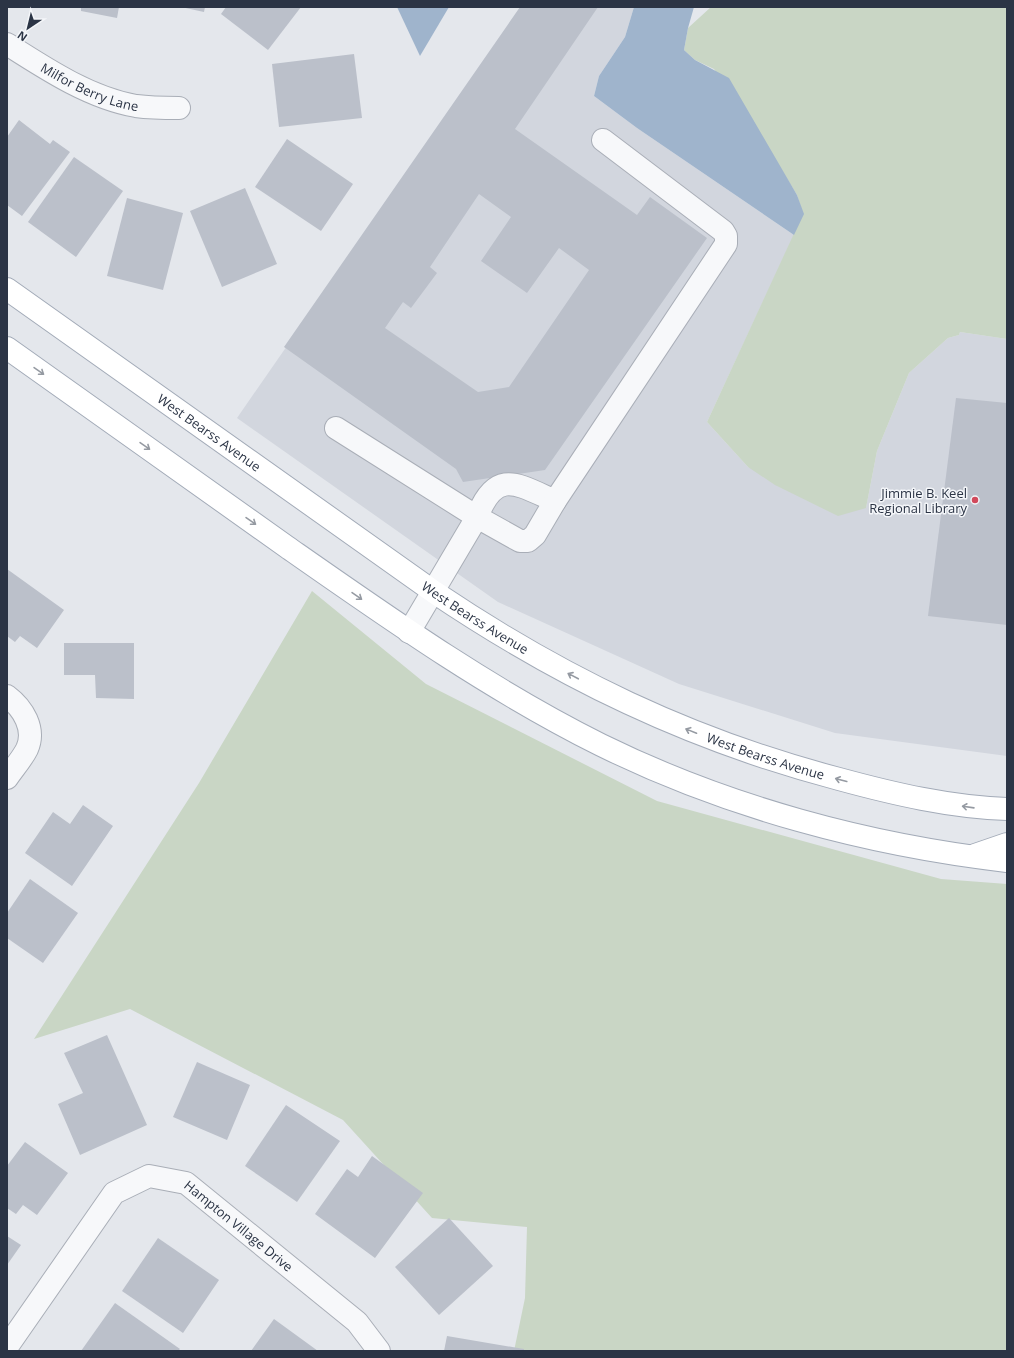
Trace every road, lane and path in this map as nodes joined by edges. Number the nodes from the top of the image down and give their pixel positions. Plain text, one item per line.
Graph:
1 (7, 44) edge
2 (179, 108) dead end
3 (603, 140) dead end
4 (7, 289) edge
5 (7, 348) edge
6 (336, 428) dead end
7 (555, 501) junction
8 (477, 517) junction
9 (434, 592) junction
10 (409, 632) junction
11 (7, 696) edge
12 (7, 778) edge
13 (1007, 809) edge
14 (1007, 844) edge
15 (970, 856) junction
16 (1007, 860) edge
17 (7, 1347) edge
18 (379, 1351) edge

1 - 2 street, Milfor Berry Lane
3 - 7 street
4 - 9 main road, West Bearss Avenue
5 -> 10 main road
6 - 8 street
7 - 8 street
7 - 8 street
8 - 9 street
9 - 10 street
13 -> 9 main road, West Bearss Avenue
10 - 15 main road
11 - 12 street
14 - 15 main road
15 - 16 main road
17 - 18 street, Hampton Village Drive

